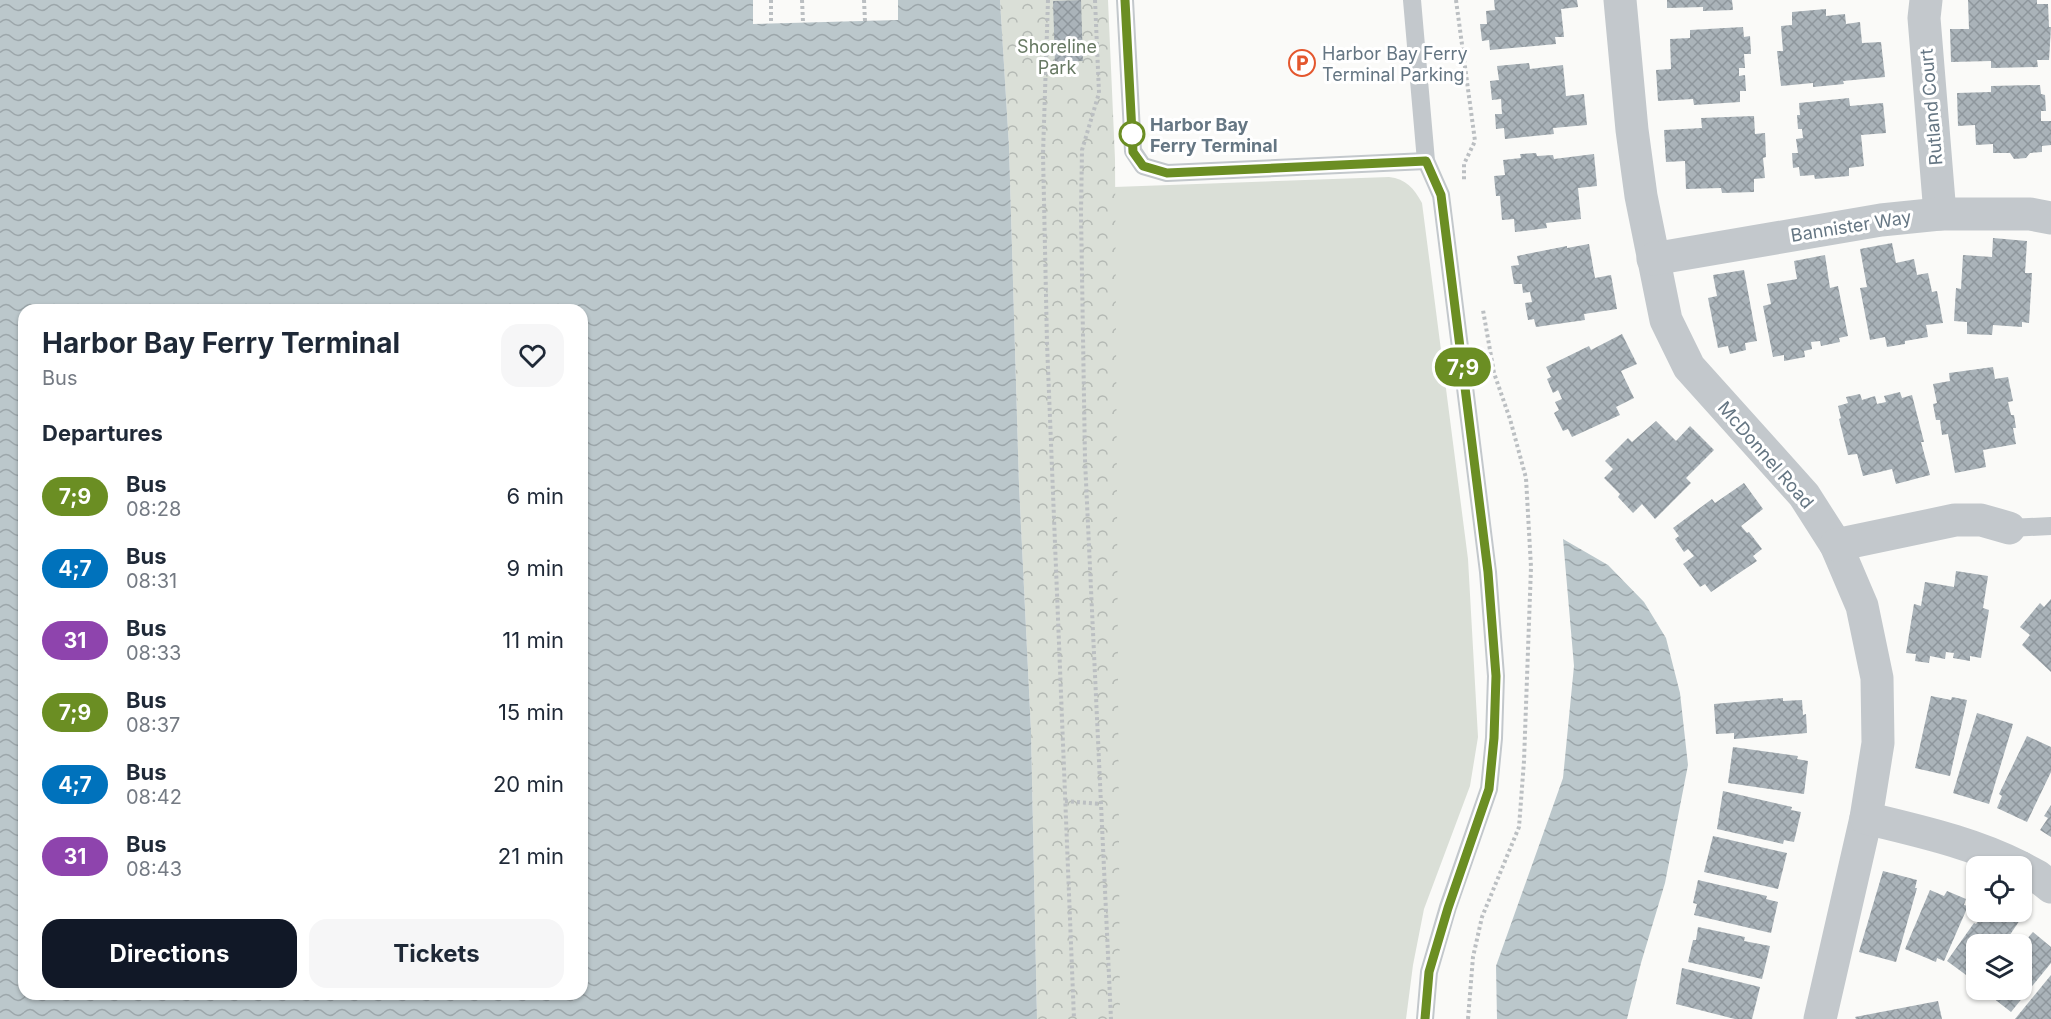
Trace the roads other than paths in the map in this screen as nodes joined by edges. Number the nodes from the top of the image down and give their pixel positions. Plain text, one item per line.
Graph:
1 (1125, 0) edge
2 (1413, 0) edge
3 (1620, 0) edge
4 (1926, 0) edge
5 (1426, 161) junction
6 (1940, 214) junction
7 (2051, 218) edge
8 (1653, 259) junction
9 (2051, 526) edge
10 (2009, 528) joint
11 (1836, 545) junction
12 (1866, 818) junction
13 (1998, 856) edge
14 (2032, 874) edge
15 (2051, 887) edge
16 (1425, 1019) edge
17 (1820, 1019) edge

1 - 5 lane
2 - 5 lane
3 - 8 street, McDonnel Road
4 - 6 street, Rutland Court
5 - 16 lane
6 - 7 street, Bannister Way
6 - 8 street, Bannister Way
8 - 11 street, McDonnel Road
9 - 10 lane
10 - 11 street
11 - 12 street, McDonnel Road
12 - 13 street
12 - 17 street, McDonnel Road
14 - 15 street

